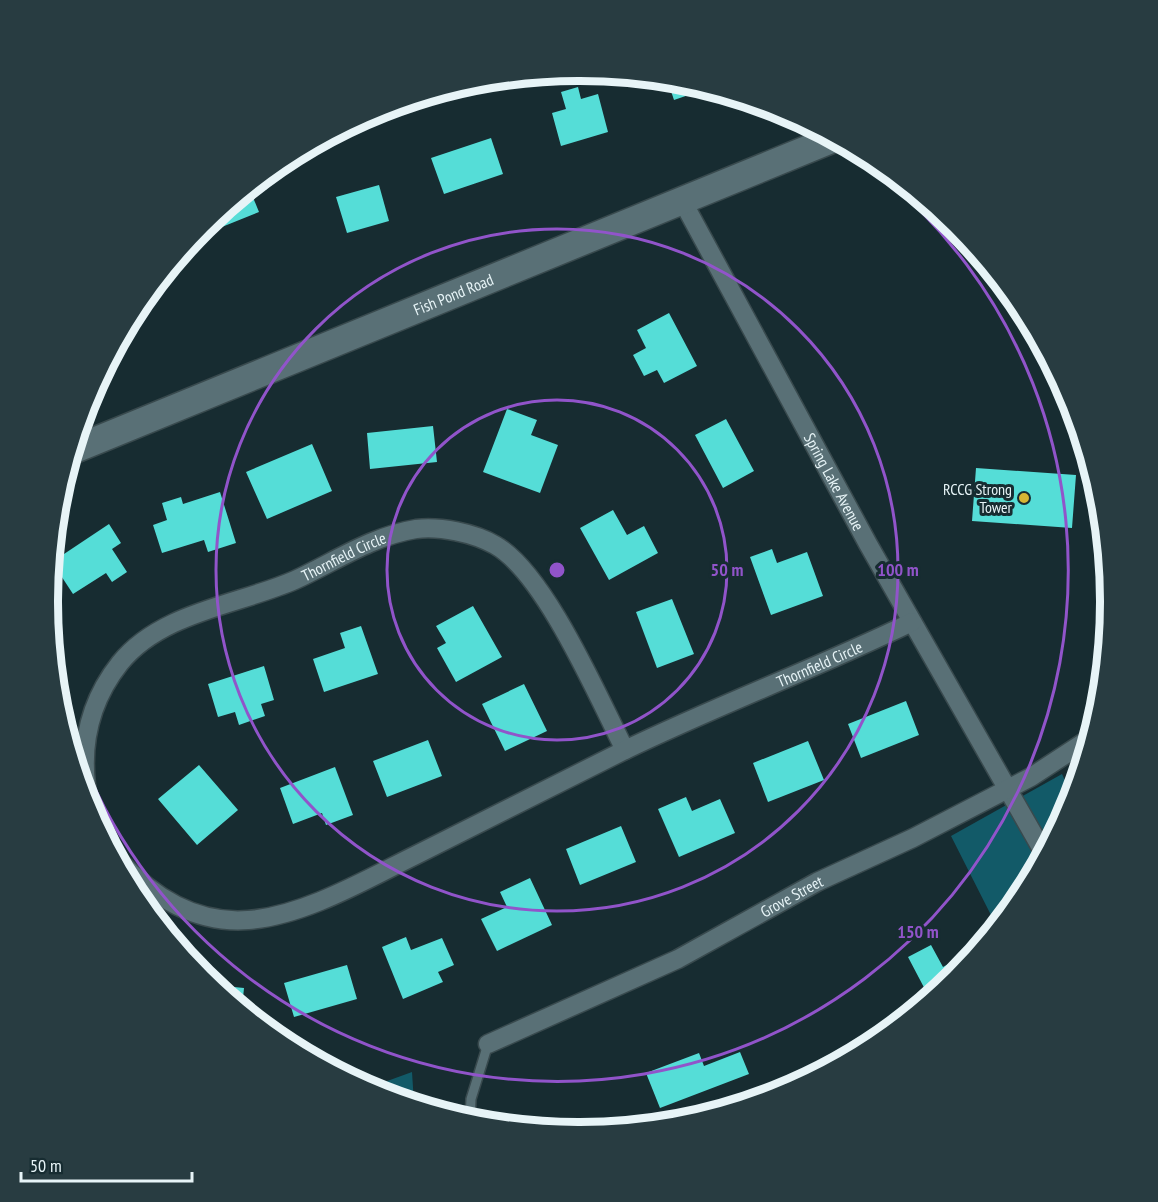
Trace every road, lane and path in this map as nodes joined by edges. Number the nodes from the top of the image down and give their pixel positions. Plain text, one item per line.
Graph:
1 (825, 142) edge
2 (683, 202) junction
3 (82, 446) edge
4 (912, 622) junction
5 (1079, 745) edge
6 (625, 750) junction
7 (83, 758) edge
8 (1008, 790) junction
9 (1039, 844) edge
10 (141, 883) edge
11 (488, 1044) joint
12 (470, 1110) edge

1 - 2 street, Fish Pond Road
2 - 3 street, Fish Pond Road
2 - 4 street, Spring Lake Avenue
4 - 6 street, Thornfield Circle
4 - 8 street, Spring Lake Avenue
5 - 8 street, Grove Street
6 - 7 street, Thornfield Circle
6 - 10 street, Thornfield Circle
8 - 9 street, Spring Lake Avenue
8 - 11 street, Grove Street
11 - 12 lane

